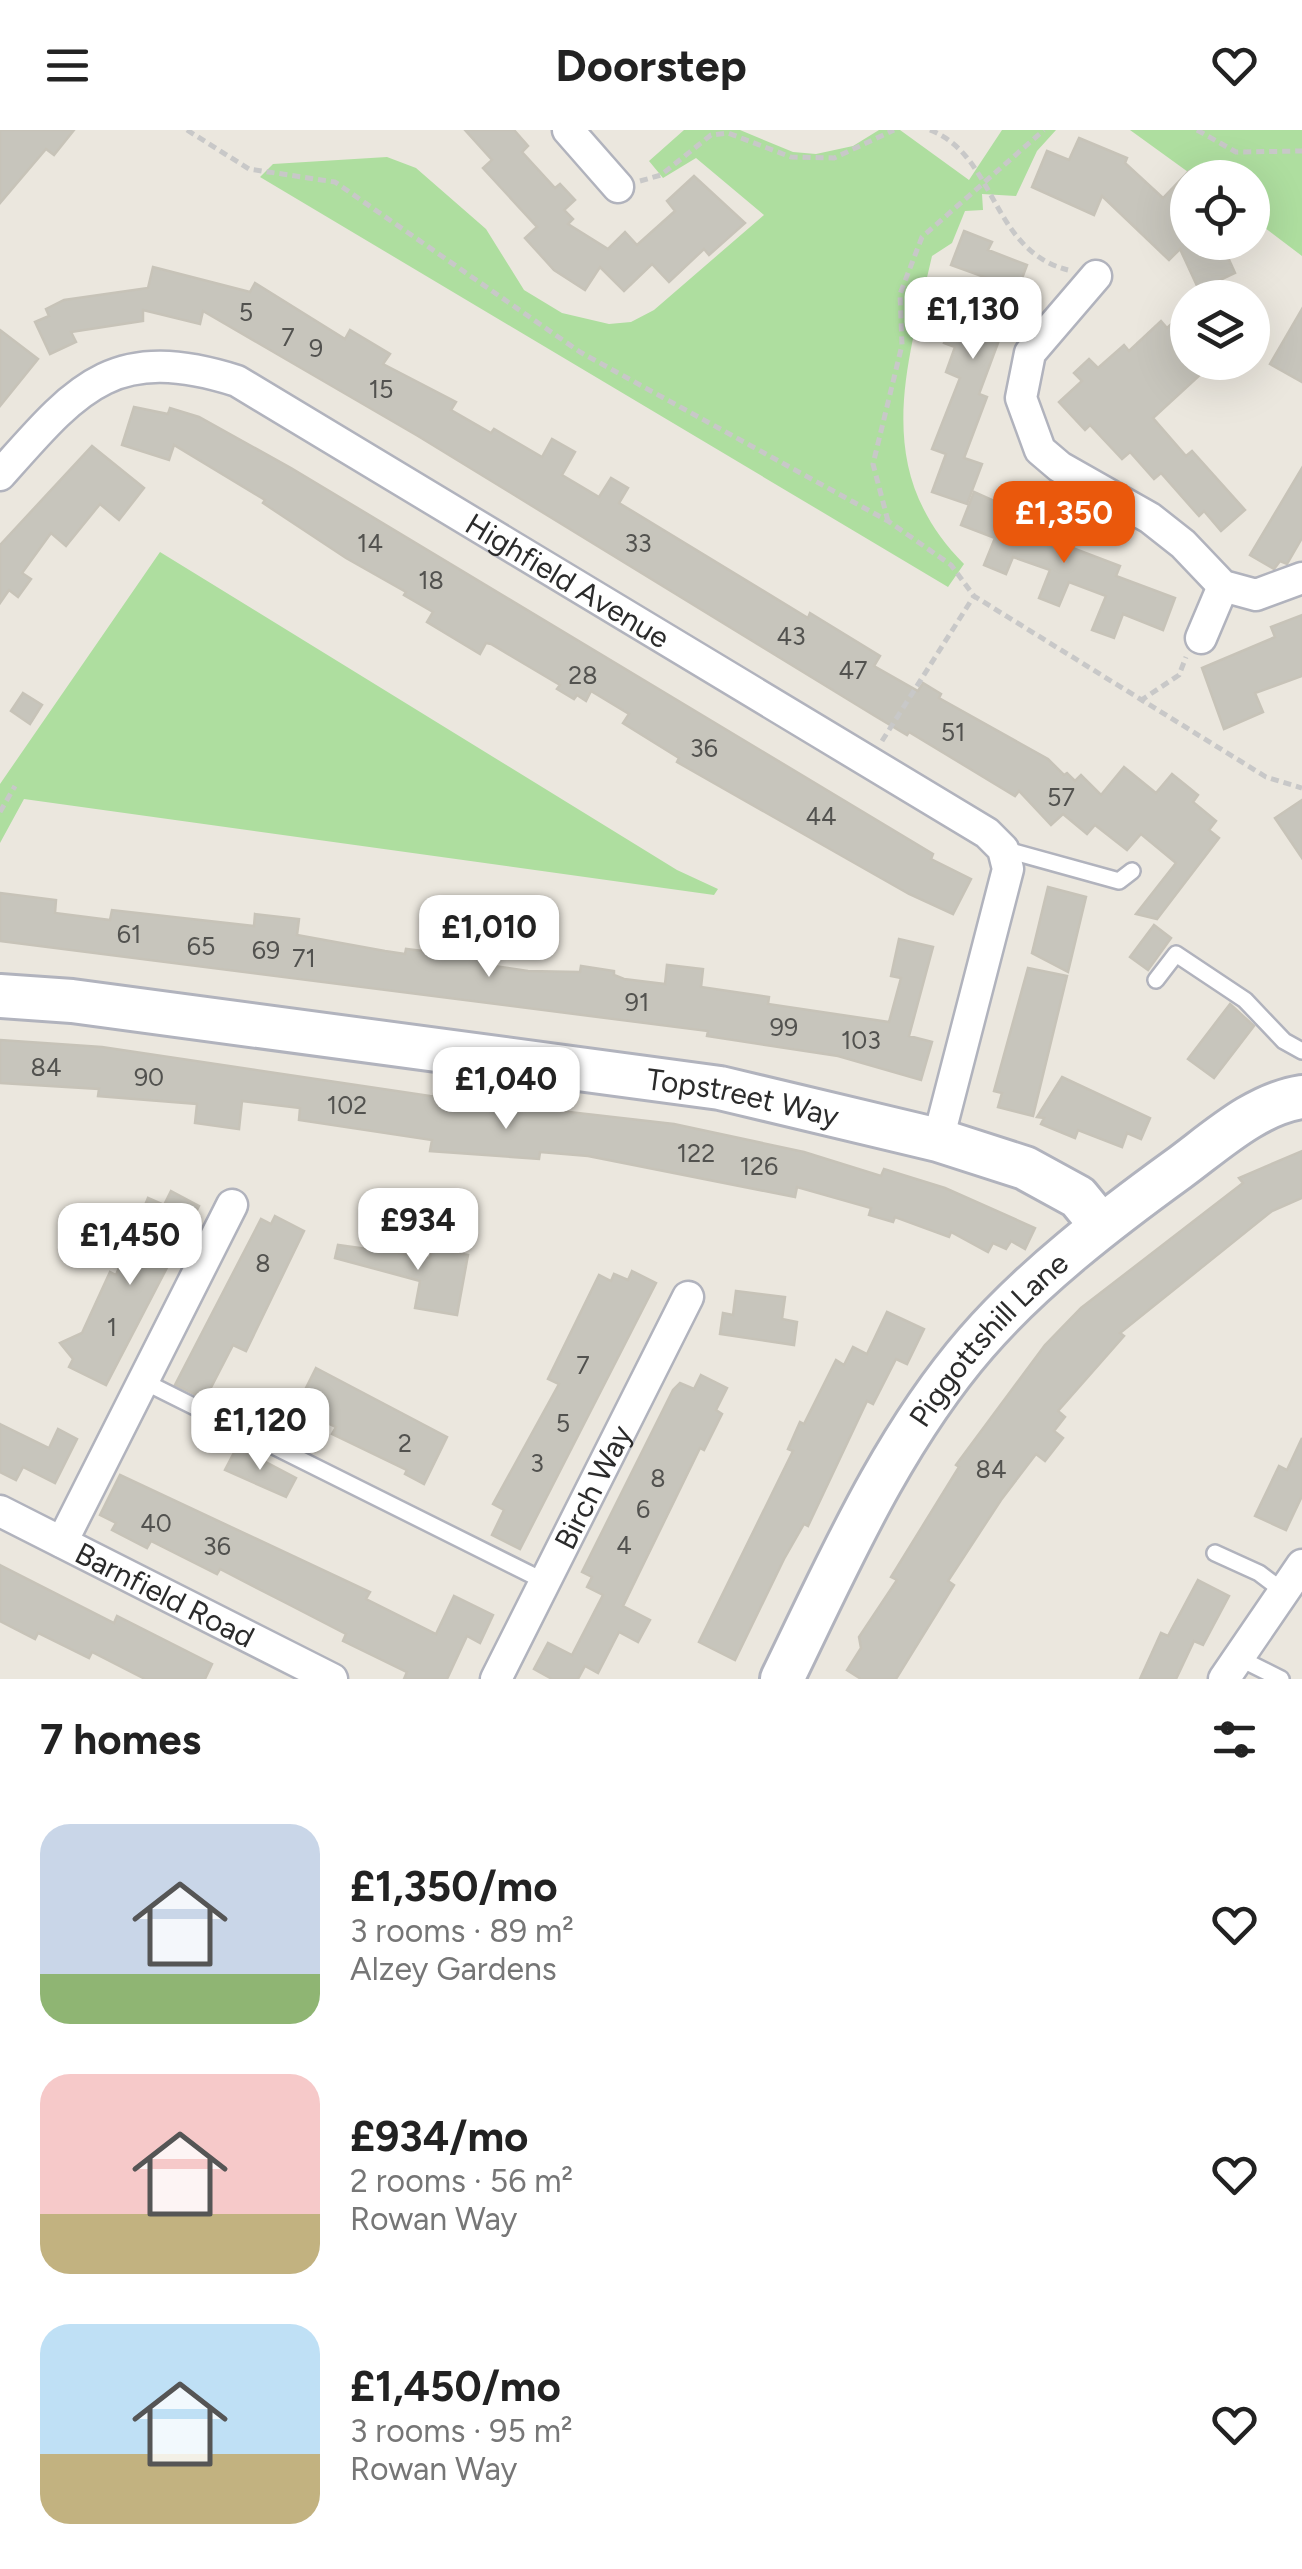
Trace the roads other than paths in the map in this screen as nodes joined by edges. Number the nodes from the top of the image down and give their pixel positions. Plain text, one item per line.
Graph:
1 (568, 130) edge
2 (618, 188) road end
3 (1096, 276) road end
4 (0, 475) edge
5 (1302, 578) edge
6 (1223, 586) junction
7 (1200, 638) road end
8 (1003, 849) junction
9 (1132, 871) dead end
10 (1156, 980) dead end
11 (0, 996) edge
12 (1302, 1051) edge
13 (1302, 1098) edge
14 (938, 1140) junction
15 (232, 1205) dead end
16 (1101, 1225) junction
17 (688, 1297) dead end
18 (141, 1380) junction
19 (0, 1511) edge
20 (62, 1542) junction
21 (1215, 1553) dead end
22 (1302, 1565) edge
23 (544, 1581) junction
24 (1283, 1591) junction
25 (1231, 1669) edge
26 (332, 1679) edge
27 (496, 1679) edge
28 (782, 1679) edge
29 (1280, 1679) edge

1 - 2 street
3 - 6 street
4 - 8 street, Highfield Avenue
5 - 6 street
6 - 7 street
8 - 9 lane
8 - 14 street
10 - 12 lane
11 - 14 street, Topstreet Way
13 - 16 street, Piggottshill Lane
14 - 16 street, Topstreet Way
15 - 18 street
16 - 28 street, Piggottshill Lane
17 - 23 street, Birch Way
18 - 20 street
18 - 23 lane
19 - 20 street, Barnfield Road
20 - 26 street, Barnfield Road
21 - 24 lane
22 - 24 street
23 - 27 street, Birch Way
24 - 25 street
25 - 29 lane

